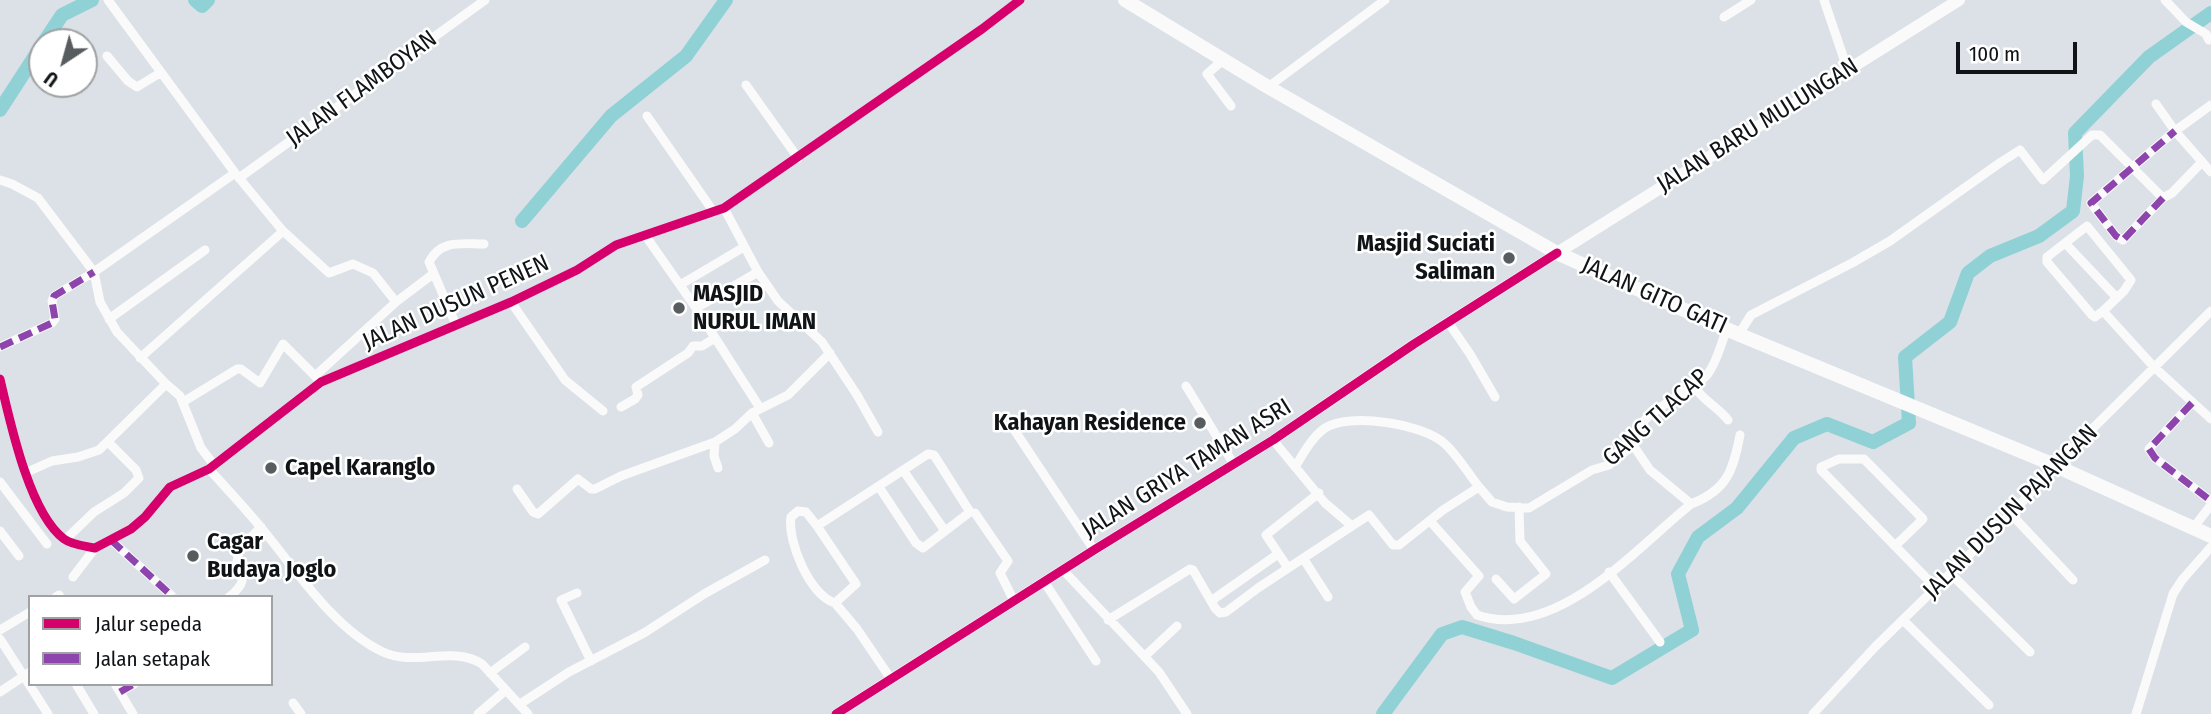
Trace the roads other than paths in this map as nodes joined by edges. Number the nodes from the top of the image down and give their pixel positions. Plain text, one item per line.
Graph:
1 (108, 0) edge
2 (485, 0) edge
3 (1020, 0) edge
4 (1125, 0) edge
5 (1385, 0) edge
6 (1751, 0) edge
7 (1824, 0) edge
8 (2165, 0) edge
9 (1953, 2) edge
10 (1724, 17) dead end
11 (2209, 40) dead end
12 (107, 56) dead end
13 (1223, 60) junction
14 (1848, 71) junction
15 (160, 73) junction
16 (746, 85) dead end
17 (1268, 87) junction
18 (2156, 104) dead end
19 (2211, 105) edge
20 (1231, 106) dead end
21 (647, 116) dead end
22 (2175, 131) junction
23 (797, 158) junction
24 (2202, 162) junction
25 (2132, 167) junction
26 (2211, 172) edge
27 (237, 175) junction
28 (0, 180) edge
29 (2163, 198) junction
30 (724, 208) junction
31 (713, 211) junction
32 (282, 230) junction
33 (645, 235) junction
34 (2065, 243) junction
35 (484, 244) dead end
36 (744, 247) junction
37 (205, 250) dead end
38 (1557, 253) junction
39 (94, 272) junction
40 (758, 272) junction
41 (433, 274) junction
42 (680, 285) junction
43 (2117, 298) junction
44 (396, 302) junction
45 (511, 302) junction
46 (696, 308) junction
47 (2103, 311) junction
48 (2211, 311) edge
49 (109, 319) junction
50 (1448, 322) junction
51 (456, 325) junction
52 (1733, 331) junction
53 (715, 338) junction
54 (0, 347) edge
55 (830, 353) junction
56 (140, 358) junction
57 (2154, 367) junction
58 (0, 379) edge
59 (318, 379) junction
60 (166, 384) junction
61 (1186, 386) dead end
62 (1694, 386) junction
63 (1495, 397) dead end
64 (183, 402) junction
65 (2192, 403) junction
66 (621, 407) dead end
67 (603, 411) dead end
68 (756, 411) junction
69 (2211, 419) edge
70 (1728, 420) dead end
71 (1013, 428) dead end
72 (878, 432) dead end
73 (1741, 435) dead end
74 (1273, 440) junction
75 (108, 442) junction
76 (715, 443) junction
77 (769, 443) dead end
78 (1633, 445) junction
79 (1233, 463) junction
80 (2055, 466) junction
81 (212, 467) junction
82 (1295, 467) junction
83 (718, 468) dead end
84 (903, 470) junction
85 (25, 473) junction
86 (0, 482) edge
87 (878, 487) junction
88 (1479, 487) junction
89 (517, 489) dead end
90 (1318, 493) junction
91 (2211, 503) edge
92 (1691, 504) junction
93 (1519, 507) junction
94 (975, 513) dead end
95 (2011, 514) junction
96 (1430, 521) junction
97 (817, 526) junction
98 (1352, 526) junction
99 (261, 527) junction
100 (2194, 527) junction
101 (0, 531) edge
102 (945, 531) junction
103 (2211, 536) edge
104 (111, 540) junction
105 (67, 541) junction
106 (47, 544) dead end
107 (1895, 546) junction
108 (2211, 547) edge
109 (96, 548) junction
110 (1094, 550) junction
111 (1278, 554) junction
112 (19, 556) dead end
113 (1303, 558) junction
114 (765, 560) dead end
115 (1288, 568) junction
116 (1063, 570) junction
117 (1609, 572) junction
118 (1951, 574) junction
119 (73, 577) dead end
120 (1496, 579) dead end
121 (2073, 580) dead end
122 (1045, 583) junction
123 (1936, 588) junction
124 (577, 593) dead end
125 (171, 595) edge
126 (231, 595) edge
127 (1328, 597) dead end
128 (1014, 601) junction
129 (1211, 601) junction
130 (835, 603) junction
131 (28, 615) edge
132 (1108, 620) junction
133 (1903, 620) junction
134 (1177, 626) dead end
135 (0, 630) edge
136 (0, 639) edge
137 (1660, 642) dead end
138 (525, 647) dead end
139 (2030, 652) dead end
140 (1145, 656) junction
141 (591, 661) junction
142 (1096, 661) dead end
143 (490, 673) junction
144 (27, 674) edge
145 (891, 679) junction
146 (33, 686) edge
147 (77, 686) edge
148 (117, 688) edge
149 (506, 690) junction
150 (0, 692) edge
151 (293, 703) dead end
152 (520, 704) junction
153 (1989, 705) dead end
154 (48, 714) edge
155 (94, 714) edge
156 (133, 714) edge
157 (301, 714) edge
158 (478, 714) edge
159 (528, 714) edge
160 (836, 714) edge
161 (1187, 714) edge
162 (1813, 714) edge
163 (2136, 714) edge

1 - 15 street
2 - 27 street, JALAN FLAMBOYAN
3 - 23 street, JALAN DUSUN PENEN
4 - 13 main road, JALAN GITO GATI
5 - 17 street
6 - 10 street
7 - 14 street
8 - 11 street
9 - 14 main road, JALAN BARU MULUNGAN
12 - 15 street
13 - 17 main road, JALAN GITO GATI
13 - 20 street
14 - 38 main road, JALAN BARU MULUNGAN
15 - 27 street
16 - 23 street
17 - 38 main road, JALAN GITO GATI
18 - 22 street
19 - 22 street
21 - 31 street
22 - 24 street
22 - 25 street
23 - 30 street, JALAN DUSUN PENEN
24 - 26 street
24 - 29 street
25 - 29 street
25 - 29 street
25 - 52 street
27 - 32 street
27 - 39 street, JALAN FLAMBOYAN
28 - 39 street
30 - 31 street, JALAN DUSUN PENEN
30 - 36 street
31 - 33 street, JALAN DUSUN PENEN
32 - 44 street
32 - 56 street
33 - 42 street
33 - 45 street, JALAN DUSUN PENEN
34 - 43 street
34 - 43 street
34 - 47 street
35 - 41 street
36 - 40 street
36 - 42 street
37 - 49 street
38 - 50 street, JALAN GRIYA TAMAN ASRI
38 - 52 main road, JALAN GITO GATI
39 - 49 street
39 - 54 street, JALAN FLAMBOYAN
40 - 46 street
40 - 55 street
41 - 44 street
41 - 51 street
42 - 46 street
43 - 47 street
44 - 59 street
45 - 51 street, JALAN DUSUN PENEN
45 - 67 street
46 - 53 street
47 - 57 street
48 - 57 street, JALAN DUSUN PAJANGAN
49 - 56 street
50 - 63 street
50 - 74 street, JALAN GRIYA TAMAN ASRI
51 - 59 street, JALAN DUSUN PENEN
52 - 62 street, GANG TLACAP
52 - 80 main road, JALAN GITO GATI
53 - 66 street
53 - 68 street
55 - 68 street
55 - 72 street
56 - 60 street
57 - 65 street
57 - 80 street, JALAN DUSUN PAJANGAN
58 - 85 street
59 - 64 street
59 - 81 street, JALAN DUSUN PENEN
60 - 64 street
60 - 75 street
61 - 79 street
62 - 70 street
62 - 78 street, GANG TLACAP
64 - 81 street
65 - 69 street
65 - 91 street
68 - 76 street
68 - 77 street
71 - 110 street
73 - 92 street
74 - 79 street, JALAN GRIYA TAMAN ASRI
74 - 82 street
75 - 85 street
75 - 105 street
76 - 83 street
76 - 89 street
78 - 92 street
78 - 93 street, GANG TLACAP
79 - 110 street, JALAN GRIYA TAMAN ASRI
80 - 95 street, JALAN DUSUN PAJANGAN
80 - 100 main road, JALAN GITO GATI
81 - 99 street
81 - 104 street, JALAN DUSUN PENEN
82 - 88 street
82 - 90 street
84 - 87 street
84 - 102 street
84 - 102 street
85 - 105 street
86 - 106 street
87 - 97 street
87 - 102 street
88 - 93 street
88 - 96 street
90 - 98 street
90 - 111 street
91 - 100 street
92 - 117 street
93 - 120 street
94 - 128 street
95 - 118 street, JALAN DUSUN PAJANGAN
95 - 121 street
96 - 98 street
96 - 117 street
97 - 130 street
97 - 130 street
98 - 113 street
99 - 126 street
99 - 143 street
100 - 103 main road, JALAN GITO GATI
101 - 112 street
104 - 109 street, JALAN DUSUN PENEN
104 - 125 street
105 - 109 street
107 - 107 street
107 - 123 street
108 - 163 street
109 - 119 street
110 - 116 street, JALAN GRIYA TAMAN ASRI
111 - 115 street
111 - 129 street
113 - 115 street
113 - 127 street
114 - 141 street
115 - 129 street
116 - 122 street, JALAN GRIYA TAMAN ASRI
116 - 132 street
117 - 137 street
118 - 123 street, JALAN DUSUN PAJANGAN
118 - 139 street
122 - 128 street, JALAN GRIYA TAMAN ASRI
122 - 142 street
123 - 133 street, JALAN DUSUN PAJANGAN
124 - 141 street
128 - 145 street, JALAN GRIYA TAMAN ASRI
129 - 132 street
130 - 145 street
131 - 135 street
132 - 140 street
133 - 153 street
133 - 162 street, JALAN DUSUN PAJANGAN
134 - 140 street
136 - 144 street
138 - 143 street
140 - 161 street
141 - 152 street
143 - 149 street
144 - 150 street
145 - 160 street, JALAN GRIYA TAMAN ASRI
146 - 154 street
147 - 155 street
148 - 156 street
149 - 152 street
149 - 158 street
151 - 157 street
152 - 159 street

